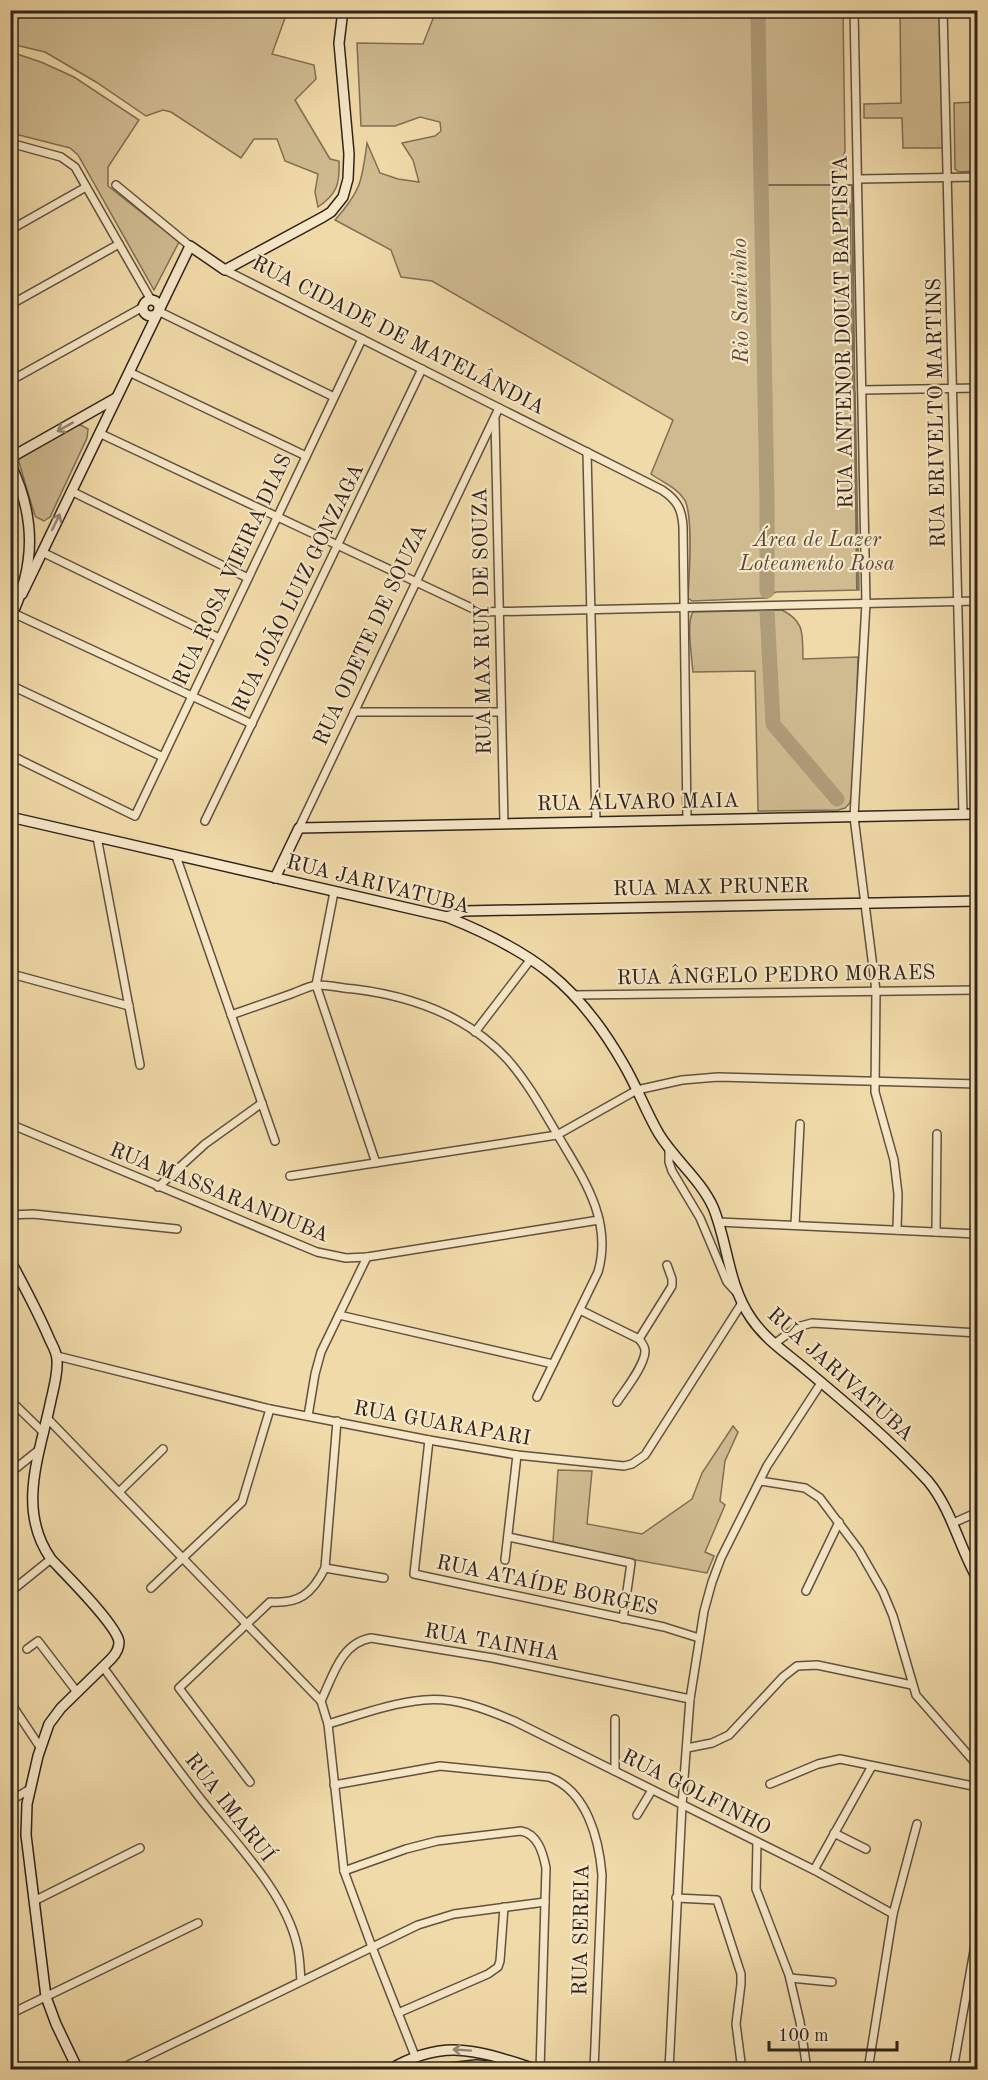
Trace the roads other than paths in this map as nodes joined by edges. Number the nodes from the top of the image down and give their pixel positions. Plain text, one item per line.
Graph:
1 (344, 10) edge
2 (854, 10) edge
3 (944, 10) edge
4 (10, 143) edge
5 (21, 146) junction
6 (10, 152) edge
7 (947, 177) junction
8 (978, 177) edge
9 (858, 179) junction
10 (116, 185) dead end
11 (87, 187) junction
12 (10, 230) edge
13 (119, 244) junction
14 (190, 246) junction
15 (225, 270) junction
16 (169, 289) junction
17 (151, 300) junction
18 (10, 305) edge
19 (143, 309) junction
20 (158, 311) junction
21 (145, 339) junction
22 (362, 339) junction
23 (422, 369) junction
24 (129, 372) junction
25 (10, 381) edge
26 (978, 388) edge
27 (952, 389) junction
28 (862, 390) junction
29 (334, 397) junction
30 (116, 398) junction
31 (499, 408) junction
32 (495, 417) junction
33 (99, 433) junction
34 (587, 452) junction
35 (306, 456) junction
36 (10, 458) edge
37 (10, 463) edge
38 (71, 491) junction
39 (277, 518) junction
40 (337, 546) junction
41 (42, 552) junction
42 (248, 578) junction
43 (416, 582) junction
44 (22, 594) junction
45 (958, 601) junction
46 (978, 601) edge
47 (866, 603) junction
48 (684, 607) junction
49 (591, 609) junction
50 (499, 611) junction
51 (12, 616) edge
52 (219, 638) junction
53 (10, 685) edge
54 (192, 696) junction
55 (354, 712) junction
56 (501, 712) junction
57 (252, 724) junction
58 (10, 755) edge
59 (162, 757) junction
60 (978, 814) edge
61 (963, 815) junction
62 (10, 817) edge
63 (854, 817) junction
64 (687, 820) junction
65 (205, 821) dead end
66 (596, 822) junction
67 (504, 824) junction
68 (299, 828) junction
69 (97, 837) junction
70 (176, 856) junction
71 (275, 878) junction
72 (334, 892) junction
73 (978, 901) edge
74 (865, 904) junction
75 (447, 917) junction
76 (531, 959) junction
77 (19, 976) dead end
78 (316, 985) junction
79 (978, 990) edge
80 (876, 991) junction
81 (575, 995) junction
82 (129, 1006) junction
83 (231, 1015) junction
84 (475, 1032) junction
85 (140, 1065) dead end
86 (873, 1081) junction
87 (978, 1084) edge
88 (637, 1090) junction
89 (262, 1103) junction
90 (10, 1124) edge
91 (800, 1124) dead end
92 (937, 1134) dead end
93 (557, 1135) junction
94 (274, 1141) dead end
95 (669, 1149) junction
96 (376, 1163) junction
97 (290, 1176) dead end
98 (158, 1187) junction
99 (10, 1215) edge
100 (600, 1220) junction
101 (718, 1222) junction
102 (795, 1226) junction
103 (177, 1229) dead end
104 (897, 1230) junction
105 (936, 1233) junction
106 (978, 1234) edge
107 (367, 1257) junction
108 (10, 1260) edge
109 (667, 1265) dead end
110 (741, 1300) junction
111 (580, 1310) junction
112 (339, 1315) junction
113 (978, 1333) edge
114 (639, 1339) junction
115 (774, 1344) junction
116 (57, 1356) junction
117 (554, 1364) junction
118 (821, 1383) junction
119 (537, 1397) dead end
120 (10, 1400) edge
121 (617, 1402) dead end
122 (270, 1408) junction
123 (308, 1416) junction
124 (47, 1418) junction
125 (337, 1421) junction
126 (44, 1433) junction
127 (429, 1440) junction
128 (40, 1449) junction
129 (163, 1449) dead end
130 (517, 1455) junction
131 (10, 1473) edge
132 (760, 1481) junction
133 (119, 1492) junction
134 (978, 1512) edge
135 (839, 1522) junction
136 (953, 1523) junction
137 (508, 1537) junction
138 (183, 1558) junction
139 (51, 1559) junction
140 (505, 1560) dead end
141 (325, 1568) junction
142 (384, 1578) dead end
143 (978, 1580) edge
144 (151, 1588) dead end
145 (806, 1591) dead end
146 (10, 1592) edge
147 (623, 1619) junction
148 (246, 1624) junction
149 (699, 1638) junction
150 (27, 1649) dead end
151 (103, 1667) junction
152 (912, 1685) junction
153 (77, 1692) junction
154 (690, 1699) junction
155 (321, 1701) junction
156 (10, 1702) edge
157 (615, 1719) dead end
158 (328, 1724) junction
159 (40, 1747) junction
160 (687, 1748) junction
161 (872, 1766) junction
162 (978, 1766) edge
163 (615, 1771) junction
164 (250, 1782) dead end
165 (770, 1784) dead end
166 (334, 1785) junction
167 (978, 1788) edge
168 (30, 1789) junction
169 (652, 1790) junction
170 (10, 1801) edge
171 (682, 1805) junction
172 (637, 1815) dead end
173 (917, 1824) dead end
174 (834, 1833) junction
175 (757, 1842) junction
176 (140, 1848) dead end
177 (866, 1850) dead end
178 (814, 1870) junction
179 (344, 1871) junction
180 (676, 1898) junction
181 (34, 1901) junction
182 (545, 1902) junction
183 (504, 1907) junction
184 (893, 1914) junction
185 (198, 1923) dead end
186 (977, 1932) edge
187 (372, 1947) junction
188 (790, 1978) junction
189 (301, 1981) junction
190 (832, 1982) dead end
191 (46, 1997) junction
192 (398, 2013) junction
193 (10, 2014) edge
194 (415, 2056) junction
195 (78, 2070) edge
196 (118, 2070) edge
197 (389, 2070) edge
198 (432, 2070) edge
199 (539, 2070) edge
200 (594, 2070) edge
201 (669, 2070) edge
202 (741, 2070) edge
203 (807, 2070) edge
204 (868, 2070) edge
205 (953, 2070) edge

1 - 15 street
2 - 9 street, RUA ANTENOR DOUAT BAPTISTA
3 - 7 street, RUA ERIVELTO MARTINS
4 - 5 street
5 - 6 street
5 - 11 street
7 - 8 street
7 - 9 street
7 - 27 street, RUA ERIVELTO MARTINS
9 - 28 street, RUA ANTENOR DOUAT BAPTISTA
10 - 14 street, RUA CIDADE DE MATELÂNDIA
11 - 12 street
11 - 13 street
13 - 17 street
13 - 18 street
14 - 15 street, RUA CIDADE DE MATELÂNDIA
14 - 16 street
15 - 22 street, RUA CIDADE DE MATELÂNDIA
16 - 17 street
16 - 20 street
17 - 19 street
17 - 20 street
19 - 20 street
19 - 21 street
19 - 25 street
20 - 21 street
20 - 29 street
21 - 24 street
22 - 23 street, RUA CIDADE DE MATELÂNDIA
22 - 29 street, RUA ROSA VIEIRA DIAS
23 - 31 street, RUA CIDADE DE MATELÂNDIA
23 - 40 street, RUA JOÃO LUIZ GONZAGA
24 - 30 street
24 - 35 street
26 - 27 street
27 - 28 street
27 - 45 street, RUA ERIVELTO MARTINS
28 - 47 street, RUA ANTENOR DOUAT BAPTISTA
29 - 35 street, RUA ROSA VIEIRA DIAS
30 - 33 street
30 -> 36 street
31 - 32 street, RUA ODETE DE SOUZA
31 - 34 street, RUA CIDADE DE MATELÂNDIA
32 - 43 street, RUA ODETE DE SOUZA
32 - 50 street, RUA MAX RUY DE SOUZA
33 - 38 street
33 - 39 street
34 - 48 street, RUA CIDADE DE MATELÂNDIA
34 - 49 street
35 - 39 street, RUA ROSA VIEIRA DIAS
37 - 44 street
41 -> 38 street
38 - 42 street
39 - 40 street
39 - 42 street, RUA ROSA VIEIRA DIAS
40 - 43 street
40 - 57 street, RUA JOÃO LUIZ GONZAGA
41 - 44 street
41 - 52 street
42 - 52 street, RUA ROSA VIEIRA DIAS
43 - 50 street
43 - 55 street, RUA ODETE DE SOUZA
44 - 51 street
45 - 46 street
45 - 47 street
45 - 61 street, RUA ERIVELTO MARTINS
47 - 48 street
47 - 63 street, RUA ANTENOR DOUAT BAPTISTA
48 - 49 street
48 - 64 street
49 - 50 street
49 - 66 street
50 - 56 street, RUA MAX RUY DE SOUZA
51 - 54 street
52 - 54 street, RUA ROSA VIEIRA DIAS
53 - 59 street
54 - 57 street
54 - 59 street, RUA ROSA VIEIRA DIAS
55 - 56 street
55 - 68 street, RUA ODETE DE SOUZA
56 - 67 street, RUA MAX RUY DE SOUZA
57 - 65 street, RUA JOÃO LUIZ GONZAGA
58 - 59 street, RUA ROSA VIEIRA DIAS
60 - 61 street, RUA ÁLVARO MAIA
61 - 63 street, RUA ÁLVARO MAIA
62 - 69 street, RUA JARIVATUBA
63 - 64 street, RUA ÁLVARO MAIA
63 - 74 street, RUA ANTENOR DOUAT BAPTISTA
64 - 66 street, RUA ÁLVARO MAIA
66 - 67 street, RUA ÁLVARO MAIA
67 - 68 street, RUA ÁLVARO MAIA
68 - 71 street, RUA ODETE DE SOUZA
69 - 70 street, RUA JARIVATUBA
69 - 82 street
70 - 71 street, RUA JARIVATUBA
70 - 83 street
71 - 72 street, RUA JARIVATUBA
72 - 75 street, RUA JARIVATUBA
72 - 78 street
73 - 74 street, RUA MAX PRUNER
74 - 75 street, RUA MAX PRUNER
74 - 80 street, RUA ANTENOR DOUAT BAPTISTA
75 - 76 street, RUA JARIVATUBA
76 - 81 street, RUA JARIVATUBA
76 - 84 street
77 - 82 street
78 - 83 street
78 - 84 street
78 - 96 street
79 - 80 street, RUA ÂNGELO PEDRO MORAES
80 - 81 street, RUA ÂNGELO PEDRO MORAES
80 - 86 street, RUA ANTENOR DOUAT BAPTISTA
81 - 88 street, RUA JARIVATUBA
82 - 85 street
83 - 89 street
84 - 93 street
86 - 87 street
86 - 88 street
86 - 104 street, RUA ANTENOR DOUAT BAPTISTA
88 - 93 street
88 - 95 street, RUA JARIVATUBA
89 - 94 street
89 - 98 street
90 - 98 street, RUA MASSARANDUBA
91 - 102 street
92 - 105 street
93 - 96 street
93 - 100 street
95 - 101 street, RUA JARIVATUBA
95 - 110 street
96 - 97 street
98 - 107 street, RUA MASSARANDUBA
99 - 103 street
100 - 107 street, RUA MASSARANDUBA
100 - 111 street
101 - 102 street
101 - 110 street, RUA JARIVATUBA
102 - 104 street
104 - 105 street
105 - 106 street
107 - 112 street
108 - 116 street
109 - 114 street
110 - 115 street, RUA JARIVATUBA
110 - 130 street, RUA GUARAPARI
111 - 114 street
111 - 117 street
112 - 117 street
112 - 123 street
113 - 115 street
114 - 121 street
115 - 118 street, RUA JARIVATUBA
116 - 122 street, RUA GUARAPARI
116 - 124 street
117 - 119 street
118 - 132 street
118 - 136 street, RUA JARIVATUBA
120 - 126 street
122 - 123 street, RUA GUARAPARI
122 - 138 street
123 - 125 street, RUA GUARAPARI
124 - 126 street
124 - 133 street
125 - 127 street, RUA GUARAPARI
125 - 141 street
126 - 128 street
127 - 130 street, RUA GUARAPARI
127 - 147 street, RUA ATAÍDE BORGES
128 - 131 street
128 - 139 street
129 - 133 street
130 - 137 street
132 - 135 street
132 - 149 street
133 - 138 street
134 - 136 street
135 - 145 street
135 - 152 street
136 - 143 street, RUA JARIVATUBA
137 - 140 street
137 - 147 street
138 - 144 street
138 - 148 street
139 - 146 street
139 - 151 street
141 - 142 street
141 - 148 street
147 - 149 street, RUA ATAÍDE BORGES
148 - 155 street
148 - 164 street
149 - 154 street
150 - 153 street
151 - 153 street
151 - 189 street, RUA IMARUÍ
152 - 160 street
152 - 162 street
153 - 159 street
154 - 155 street, RUA TAINHA
154 - 160 street
155 - 158 street
156 - 159 street
157 - 163 street
158 - 163 street, RUA GOLFINHO
158 - 166 street
159 - 168 street
160 - 171 street
161 - 165 street
161 - 167 street
161 - 174 street
163 - 169 street, RUA GOLFINHO
166 - 179 street
166 - 200 street, RUA SEREIA
168 - 170 street
168 - 181 street
169 - 171 street, RUA GOLFINHO
169 - 172 street
171 - 175 street, RUA GOLFINHO
171 - 180 street
173 - 184 street
174 - 177 street
174 - 178 street
175 - 178 street, RUA GOLFINHO
175 - 188 street
176 - 181 street
178 - 184 street, RUA GOLFINHO
179 - 182 street
179 - 187 street
180 - 201 street
180 - 202 street
181 - 191 street
182 - 183 street
182 - 199 street
183 - 187 street
183 - 192 street
184 - 204 street
185 - 191 street
186 - 205 street
187 - 189 street
187 - 192 street
188 - 190 street
188 - 203 street
189 - 196 street
191 - 193 street
191 - 195 street
192 - 194 street
194 - 197 street
199 -> 194 street
198 - 199 street

